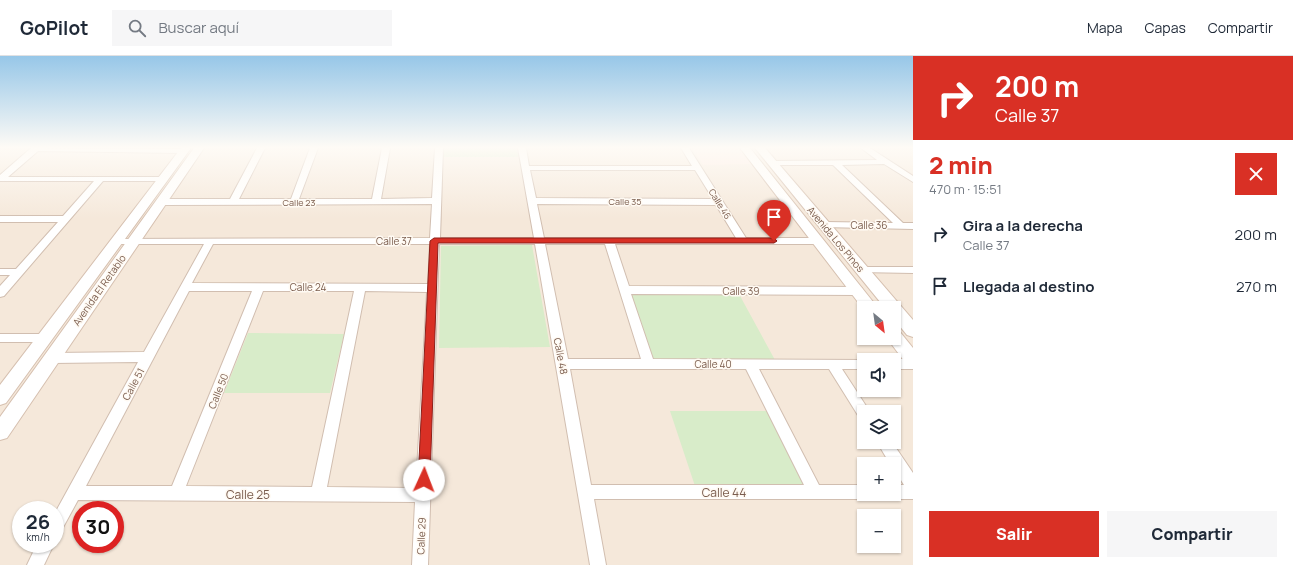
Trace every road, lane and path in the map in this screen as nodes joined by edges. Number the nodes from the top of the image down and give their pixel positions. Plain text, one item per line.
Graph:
1 (9, 172) edge
2 (168, 172) edge
3 (182, 172) edge
4 (249, 172) edge
5 (305, 172) edge
6 (382, 172) edge
7 (438, 172) edge
8 (527, 172) edge
9 (700, 172) edge
10 (763, 172) edge
11 (779, 172) edge
12 (845, 172) edge
13 (901, 172) edge
14 (0, 179) edge
15 (101, 179) junction
16 (162, 179) junction
17 (913, 180) edge
18 (376, 201) junction
19 (436, 201) junction
20 (532, 201) junction
21 (161, 202) junction
22 (233, 202) junction
23 (294, 202) junction
24 (719, 202) junction
25 (0, 219) edge
26 (64, 219) junction
27 (825, 225) junction
28 (900, 226) junction
29 (913, 226) edge
30 (116, 241) junction
31 (133, 241) junction
32 (210, 241) junction
33 (434, 241) junction
34 (539, 241) junction
35 (609, 241) junction
36 (743, 241) junction
37 (817, 241) junction
38 (862, 270) junction
39 (913, 270) edge
40 (0, 272) edge
41 (18, 272) junction
42 (185, 287) junction
43 (260, 287) junction
44 (360, 288) junction
45 (432, 288) junction
46 (625, 290) junction
47 (858, 291) junction
48 (0, 293) edge
49 (866, 301) edge
50 (913, 331) edge
51 (0, 338) edge
52 (45, 338) junction
53 (901, 345) edge
54 (52, 358) junction
55 (147, 358) junction
56 (913, 360) edge
57 (563, 364) junction
58 (650, 364) junction
59 (750, 364) junction
60 (832, 364) junction
61 (857, 364) edge
62 (901, 364) edge
63 (913, 364) edge
64 (0, 398) edge
65 (859, 405) edge
66 (0, 432) edge
67 (889, 449) edge
68 (913, 486) edge
69 (585, 492) junction
70 (815, 492) junction
71 (857, 492) edge
72 (901, 492) edge
73 (913, 492) edge
74 (74, 494) junction
75 (176, 494) junction
76 (318, 495) junction
77 (423, 495) junction
78 (64, 512) edge
79 (41, 553) edge
80 (35, 565) edge
81 (420, 565) edge
82 (598, 565) edge

1 - 14 street
2 - 16 main road, Avenida El Retablo
3 - 21 main road, Avenida El Retablo
4 - 22 street
5 - 23 street
6 - 18 street
7 - 19 street, Calle 29
8 - 20 street, Calle 48
9 - 24 street, Calle 46
10 - 37 main road, Avenida Los Pinos
11 - 27 main road, Avenida Los Pinos
12 - 28 street
13 - 17 street
14 - 15 street
15 - 16 street
15 - 26 street
16 - 30 main road, Avenida El Retablo
18 - 19 street, Calle 23
18 - 23 street, Calle 23
19 - 33 street, Calle 29
20 - 24 street, Calle 35
20 - 34 street, Calle 48
21 - 22 street, Calle 23
21 - 31 main road, Avenida El Retablo
22 - 23 street, Calle 23
24 - 36 street, Calle 46
25 - 26 street
26 - 41 street
27 - 28 street, Calle 36
27 - 38 main road, Avenida Los Pinos
28 - 29 street, Calle 36
30 - 31 street, Calle 37
30 - 52 main road, Avenida El Retablo
31 - 32 street, Calle 37
31 - 54 main road, Avenida El Retablo
32 - 33 street, Calle 37
32 - 42 street, Calle 51
33 - 34 street, Calle 37
33 - 45 street, Calle 29
34 - 35 street, Calle 37
34 - 57 street, Calle 48
35 - 36 street, Calle 37
35 - 46 street
36 - 37 street, Calle 37
37 - 47 main road, Avenida Los Pinos
38 - 39 street
38 - 50 main road, Avenida Los Pinos
40 - 41 street
41 - 48 street
42 - 43 street, Calle 24
42 - 55 street, Calle 51
43 - 44 street, Calle 24
43 - 75 street, Calle 50
44 - 45 street, Calle 24
44 - 76 street
45 - 77 street, Calle 29
46 - 47 street, Calle 39
46 - 58 street
47 - 49 main road, Avenida Los Pinos
51 - 52 street
52 - 64 main road, Avenida El Retablo
53 - 56 main road
54 - 55 street
54 - 66 main road, Avenida El Retablo
55 - 74 street, Calle 51
57 - 58 street, Calle 40
57 - 69 street, Calle 48
58 - 59 street, Calle 40
59 - 60 street, Calle 40
59 - 70 street
60 - 61 street, Calle 40
60 - 65 street
62 - 63 street
67 - 68 street
69 - 70 street, Calle 44
69 - 82 street, Calle 48
70 - 71 street, Calle 44
72 - 73 street
74 - 75 street, Calle 25
74 - 78 street, Calle 51
75 - 76 street, Calle 25
76 - 77 street, Calle 25
77 - 81 street, Calle 29
79 - 80 street

